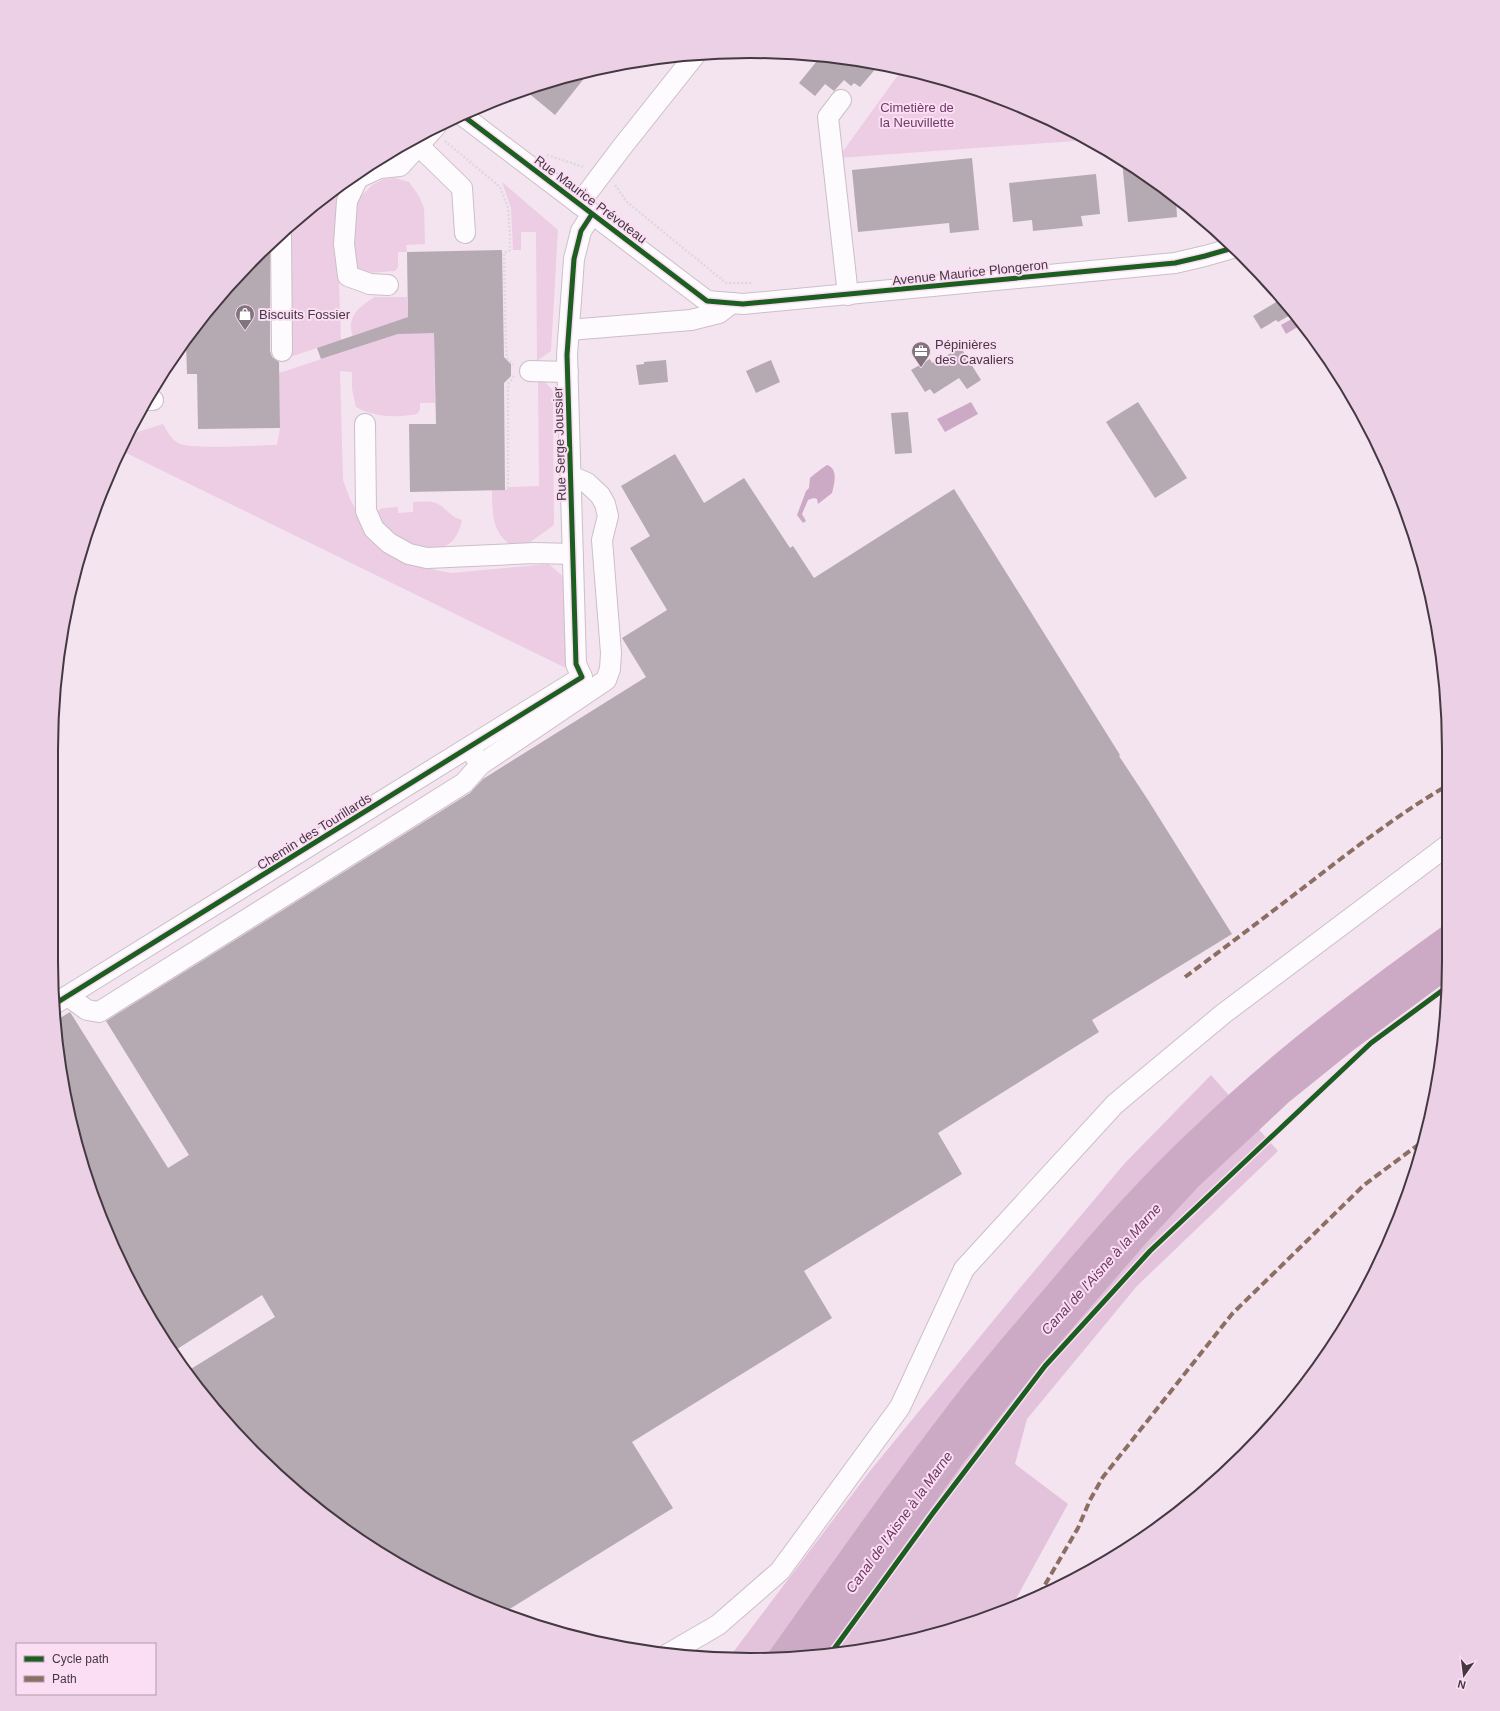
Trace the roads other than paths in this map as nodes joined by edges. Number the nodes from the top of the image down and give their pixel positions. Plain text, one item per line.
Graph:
1 (691, 61) edge
2 (841, 100) dead end
3 (467, 119) edge
4 (423, 141) edge
5 (418, 146) junction
6 (370, 173) edge
7 (356, 182) edge
8 (586, 209) junction
9 (465, 233) dead end
10 (281, 242) edge
11 (1224, 247) edge
12 (388, 285) dead end
13 (848, 295) junction
14 (707, 301) joint
15 (732, 303) junction
16 (569, 330) junction
17 (282, 351) dead end
18 (520, 370) road end
19 (568, 372) junction
20 (365, 424) dead end
21 (571, 476) junction
22 (573, 554) junction
23 (582, 677) joint
24 (470, 748) junction
25 (480, 765) junction
26 (1442, 850) edge
27 (62, 999) edge
28 (677, 1649) edge

1 - 8 street, Rue Maurice Prévoteau
2 - 13 street
3 - 8 street, Rue Maurice Prévoteau
4 - 5 street
5 - 6 street
5 - 9 street
7 - 12 street
8 - 14 street, Rue Maurice Prévoteau
8 - 16 street, Rue Serge Joussier
10 - 17 street
11 - 13 street, Avenue Maurice Plongeron
13 - 15 street, Avenue Maurice Plongeron
14 - 15 street, Avenue Maurice Plongeron
15 - 16 street
16 - 19 street, Rue Serge Joussier
18 - 19 street
19 - 21 street, Rue Serge Joussier
20 - 22 street
21 - 22 street, Rue Serge Joussier
21 - 25 street
22 - 23 street, Rue Serge Joussier
23 - 24 street, Chemin des Tourillards
24 - 25 street
24 - 27 street, Chemin des Tourillards
25 - 27 street
26 - 28 street

